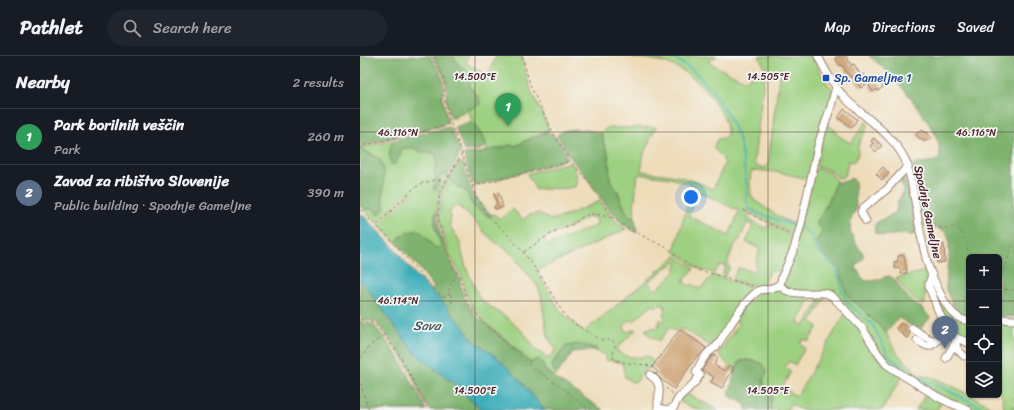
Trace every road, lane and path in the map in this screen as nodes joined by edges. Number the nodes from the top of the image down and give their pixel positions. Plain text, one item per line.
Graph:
1 (431, 56) edge
2 (522, 56) edge
3 (818, 56) edge
4 (836, 87) junction
5 (451, 124) junction
6 (361, 146) edge
7 (360, 149) edge
8 (462, 153) junction
9 (570, 161) junction
10 (908, 166) junction
11 (446, 180) junction
12 (472, 186) junction
13 (360, 210) edge
14 (743, 210) dead end
15 (613, 218) junction
16 (866, 221) dead end
17 (376, 226) junction
18 (920, 230) junction
19 (798, 234) junction
20 (1014, 245) edge
21 (524, 253) junction
22 (969, 254) edge
23 (457, 272) junction
24 (1002, 273) edge
25 (932, 275) junction
26 (780, 285) junction
27 (1002, 289) edge
28 (761, 290) junction
29 (1014, 290) edge
30 (450, 293) junction
31 (452, 303) dead end
32 (360, 318) edge
33 (1002, 318) edge
34 (1014, 320) edge
35 (966, 321) edge
36 (912, 328) dead end
37 (948, 330) junction
38 (384, 335) junction
39 (917, 340) dead end
40 (938, 340) junction
41 (955, 340) junction
42 (966, 342) edge
43 (964, 356) dead end
44 (946, 358) dead end
45 (360, 360) edge
46 (650, 375) joint
47 (658, 382) junction
48 (360, 383) edge
49 (678, 398) junction
50 (369, 410) edge
51 (428, 410) edge
52 (588, 410) edge
53 (968, 410) edge

1 - 5 path
2 - 9 path
3 - 4 street, Spodnje Gameljne
4 - 10 street, Spodnje Gameljne
4 - 19 street
5 - 6 path
5 - 8 path
6 - 7 path
8 - 11 path
8 - 12 path
9 - 12 path
9 - 15 path
10 - 16 street
10 - 18 street, Spodnje Gameljne
11 - 17 path
11 - 23 path
12 - 21 path
13 - 17 path
14 - 19 path
15 - 21 path
15 - 28 path
17 - 30 path
18 - 22 path
18 - 25 street, Spodnje Gameljne
19 - 26 street
20 - 24 path
21 - 46 path
23 - 30 path
23 - 52 path
25 - 35 street, Spodnje Gameljne
25 - 37 street
26 - 28 street
26 - 53 street
27 - 29 path
28 - 49 street
30 - 31 path
32 - 38 path
33 - 34 street
36 - 40 street
37 - 40 street
37 - 41 street
38 - 45 path
38 - 51 path
39 - 40 street
41 - 42 street
41 - 43 street
41 - 44 street
46 - 47 street
47 - 49 path
47 - 49 street
48 - 50 path

